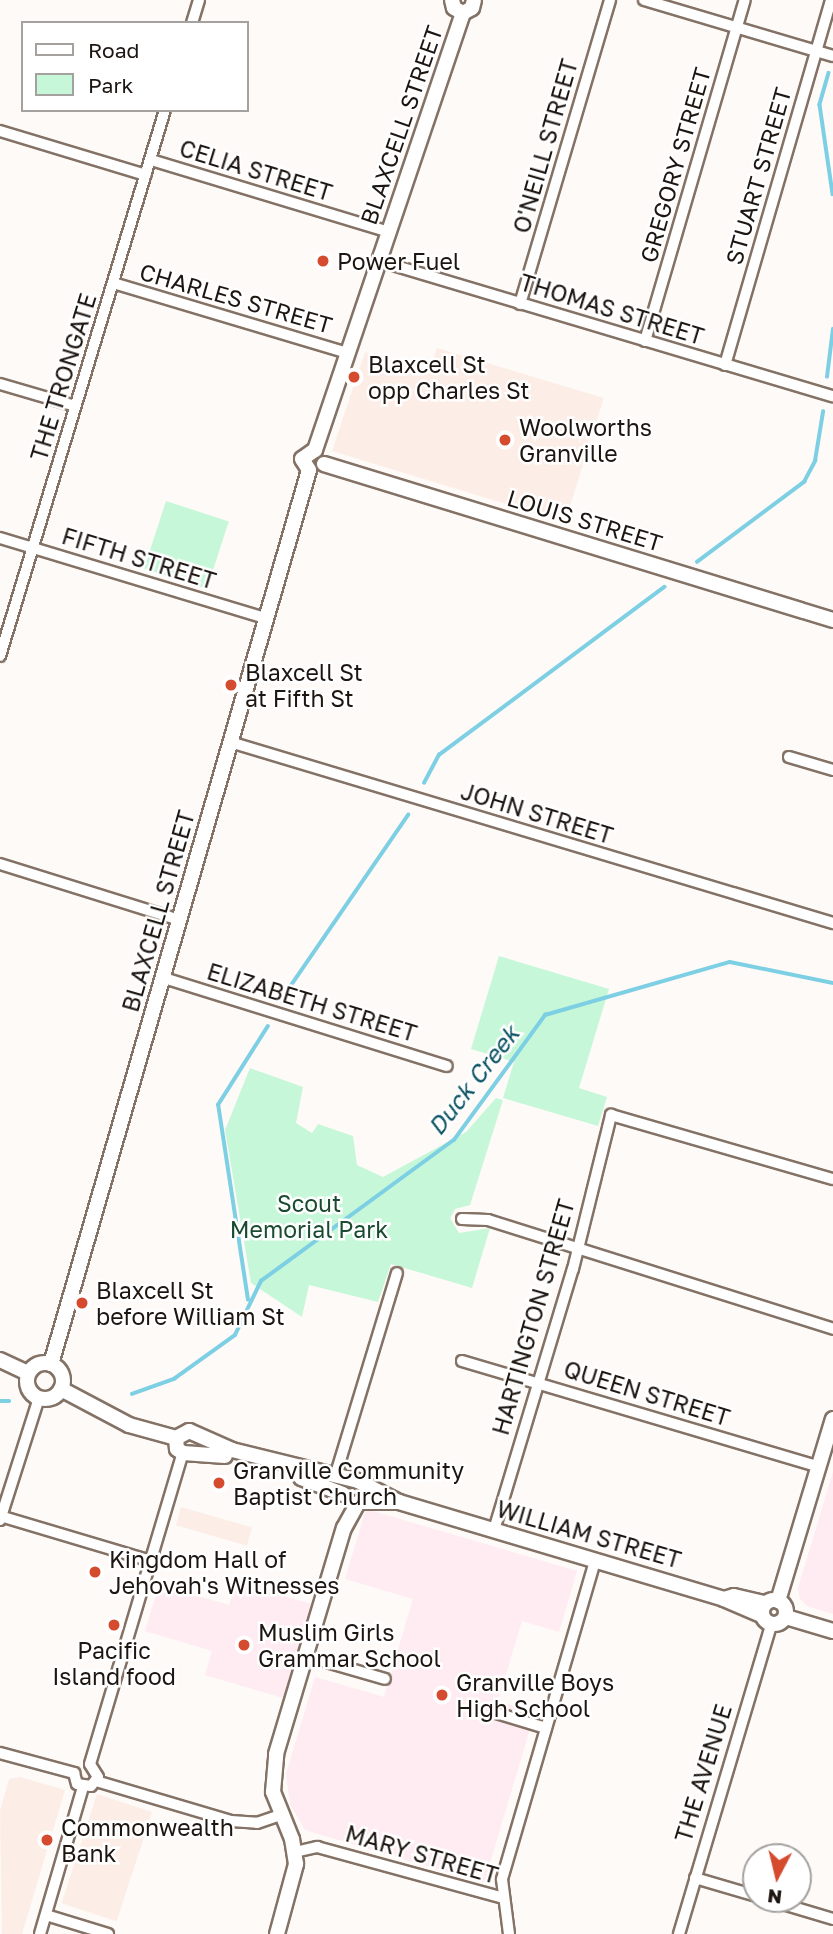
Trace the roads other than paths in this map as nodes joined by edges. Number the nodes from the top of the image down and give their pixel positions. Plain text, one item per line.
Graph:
1 (199, 0) edge
2 (452, 0) edge
3 (474, 0) edge
4 (610, 0) edge
5 (644, 0) edge
6 (745, 0) edge
7 (831, 0) edge
8 (463, 13) junction
9 (193, 21) edge
10 (737, 28) junction
11 (816, 51) junction
12 (833, 56) edge
13 (164, 112) edge
14 (0, 131) edge
15 (150, 160) junction
16 (146, 175) junction
17 (389, 232) junction
18 (379, 261) junction
19 (113, 283) junction
20 (520, 304) junction
21 (645, 341) junction
22 (348, 352) junction
23 (725, 365) junction
24 (0, 384) edge
25 (833, 396) edge
26 (75, 406) junction
27 (315, 450) junction
28 (324, 464) junction
29 (309, 470) junction
30 (0, 538) edge
31 (33, 548) junction
32 (265, 618) junction
33 (833, 620) edge
34 (0, 656) edge
35 (230, 742) junction
36 (789, 757) dead end
37 (833, 770) edge
38 (0, 864) edge
39 (180, 920) junction
40 (833, 923) edge
41 (164, 978) junction
42 (447, 1066) dead end
43 (833, 1179) edge
44 (462, 1219) dead end
45 (577, 1248) junction
46 (397, 1273) dead end
47 (833, 1329) edge
48 (0, 1360) edge
49 (463, 1361) dead end
50 (51, 1364) junction
51 (28, 1373) junction
52 (538, 1382) junction
53 (61, 1389) junction
54 (39, 1398) junction
55 (833, 1419) edge
56 (196, 1435) junction
57 (176, 1438) junction
58 (189, 1452) junction
59 (819, 1467) junction
60 (350, 1492) junction
61 (0, 1517) edge
62 (494, 1530) junction
63 (595, 1560) junction
64 (151, 1561) junction
65 (769, 1611) junction
66 (833, 1631) edge
67 (306, 1656) junction
68 (385, 1679) dead end
69 (496, 1713) dead end
70 (546, 1728) junction
71 (0, 1753) edge
72 (90, 1764) junction
73 (74, 1773) junction
74 (96, 1780) junction
75 (83, 1787) junction
76 (280, 1815) junction
77 (295, 1852) junction
78 (695, 1878) junction
79 (742, 1892) edge
80 (503, 1898) junction
81 (812, 1913) edge
82 (46, 1915) junction
83 (833, 1919) edge
84 (40, 1934) edge
85 (108, 1934) edge
86 (277, 1934) edge
87 (509, 1934) edge
88 (679, 1934) edge

1 - 9 street
2 - 8 street
3 - 8 street
4 - 20 street, O'NEILL STREET
5 - 10 street
6 - 10 street, GREGORY STREET
7 - 11 street, STUART STREET
8 - 17 street, BLAXCELL STREET
10 - 11 street
10 - 21 street, GREGORY STREET
11 - 12 street
11 - 23 street, STUART STREET
13 - 15 street, THE TRONGATE
14 - 16 street
15 - 16 street, THE TRONGATE
15 - 17 street, CELIA STREET
16 - 19 street, THE TRONGATE
17 - 18 street, BLAXCELL STREET
18 - 20 street, THOMAS STREET
18 - 22 street, BLAXCELL STREET
19 - 22 street, CHARLES STREET
19 - 26 street, THE TRONGATE
20 - 21 street, THOMAS STREET
21 - 23 street, THOMAS STREET
22 - 27 street, BLAXCELL STREET
23 - 25 street, THOMAS STREET
24 - 26 street
26 - 31 street, THE TRONGATE
27 - 28 street
27 - 29 street
28 - 29 street
28 - 33 street, LOUIS STREET
29 - 32 street, BLAXCELL STREET
30 - 31 street, FIFTH STREET
31 - 32 street, FIFTH STREET
31 - 34 street, THE TRONGATE
32 - 35 street, BLAXCELL STREET
35 - 39 street, BLAXCELL STREET
35 - 40 street, JOHN STREET
36 - 37 street
38 - 39 street
39 - 41 street, BLAXCELL STREET
41 - 42 street, ELIZABETH STREET
41 - 50 street, BLAXCELL STREET
43 - 45 street, HARTINGTON STREET
44 - 45 street
45 - 47 street
45 - 52 street, HARTINGTON STREET
46 - 60 street
48 - 51 street
49 - 52 street, QUEEN STREET
50 - 51 street
50 - 53 street
51 - 54 street
52 - 59 street, QUEEN STREET
52 - 62 street, HARTINGTON STREET
53 - 54 street
53 - 57 street
54 - 61 street
55 - 59 street, THE AVENUE
56 - 57 street
56 - 58 street
56 - 60 street, WILLIAM STREET
57 - 58 street
58 - 60 street, WILLIAM STREET
58 - 64 street
59 - 65 street, THE AVENUE
60 - 62 street, WILLIAM STREET
60 - 67 street
61 - 64 street
62 - 63 street, WILLIAM STREET
63 - 65 street, WILLIAM STREET
63 - 70 street
64 - 72 street
65 - 66 street
65 - 78 street, THE AVENUE
67 - 68 street
67 - 76 street
69 - 70 street
70 - 80 street
71 - 73 street
72 - 73 street
72 - 74 street
73 - 75 street
74 - 75 street
74 - 76 street
75 - 82 street
76 - 77 street
77 - 80 street, MARY STREET
77 - 86 street
78 - 79 street
78 - 88 street, THE AVENUE
80 - 87 street, MARY STREET
81 - 83 street
82 - 84 street
82 - 85 street

